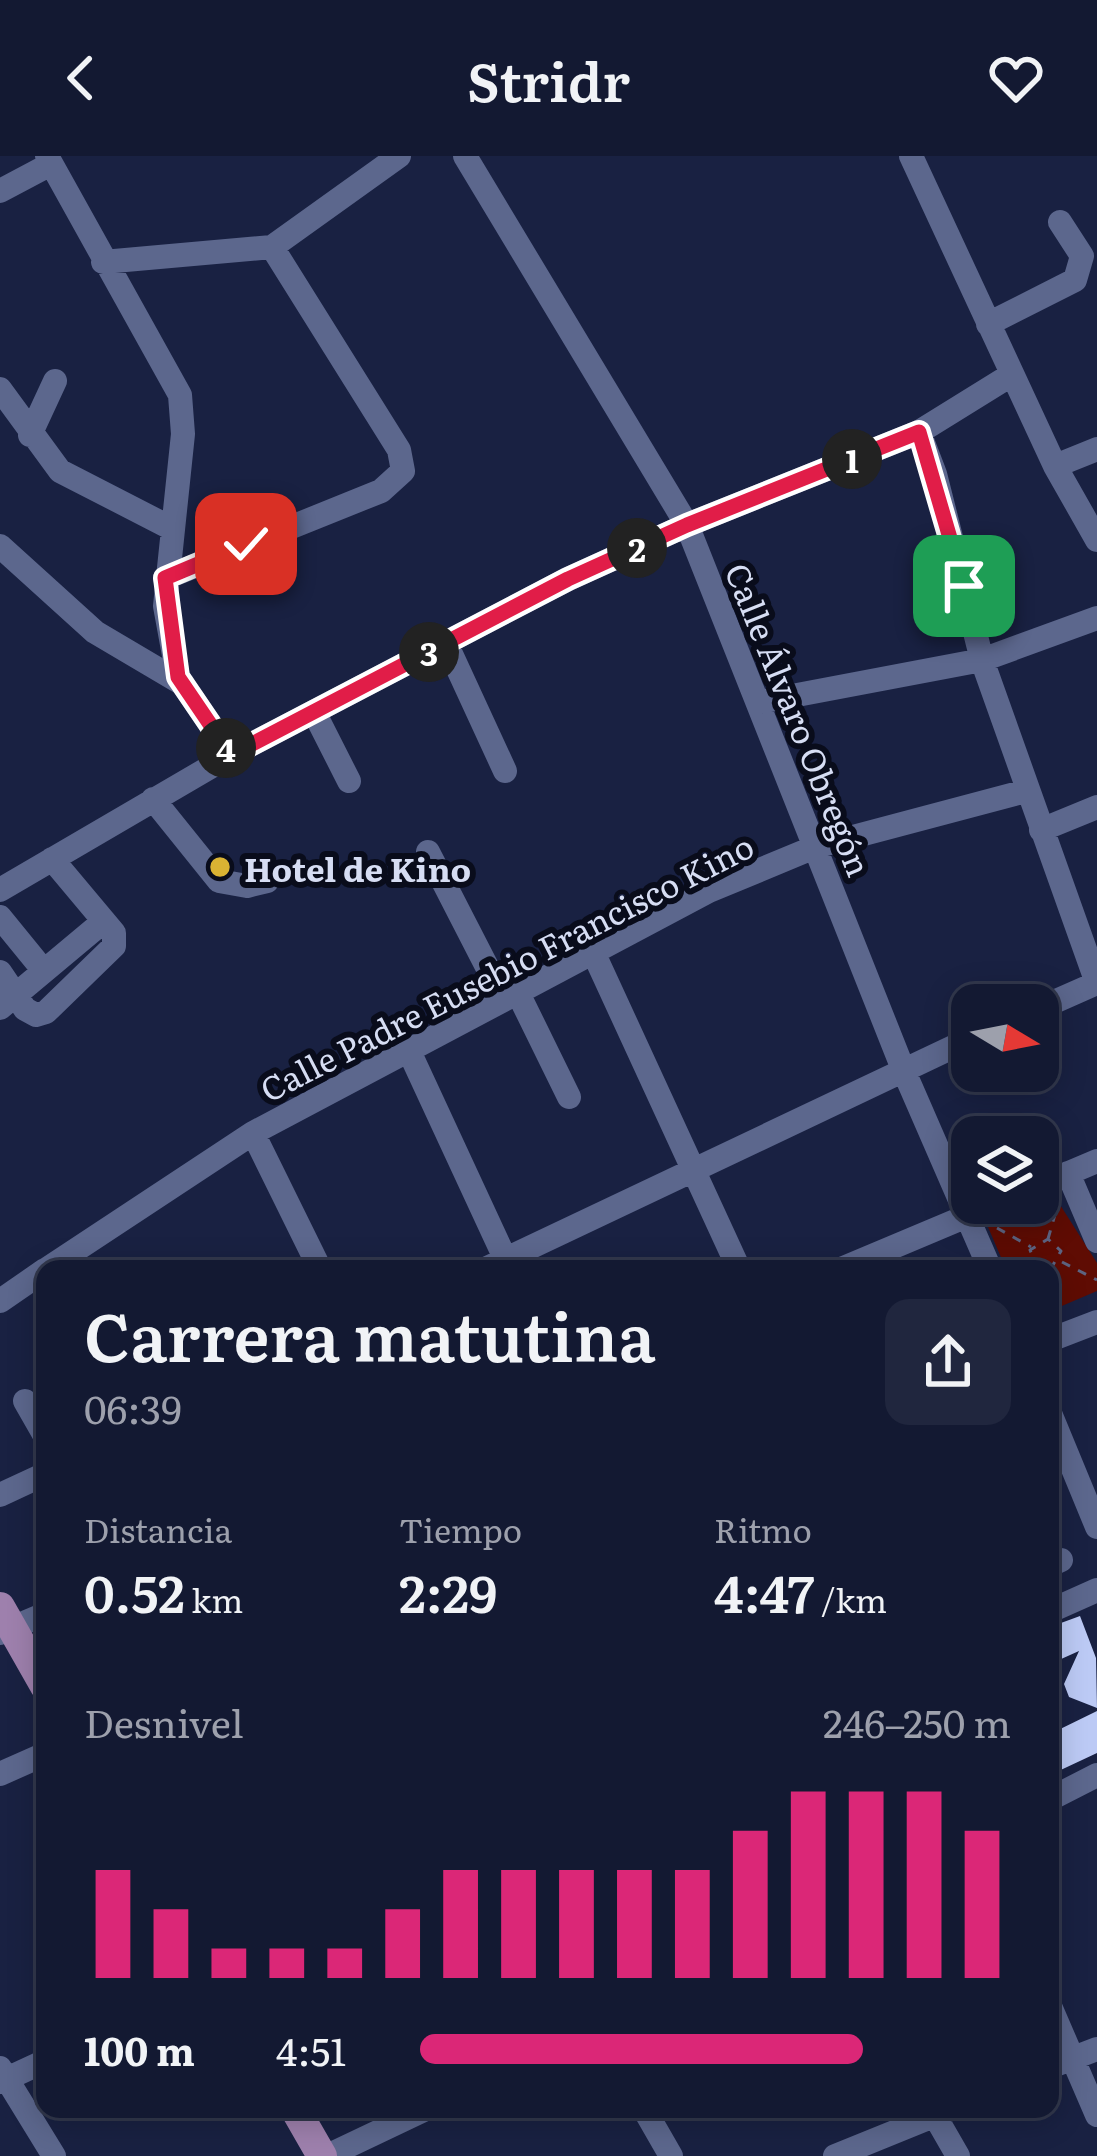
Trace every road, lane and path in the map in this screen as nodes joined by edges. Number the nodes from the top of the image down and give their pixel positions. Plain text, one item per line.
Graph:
1 (400, 156) edge
2 (465, 156) edge
3 (911, 156) edge
4 (49, 160) edge
5 (0, 190) edge
6 (1060, 222) dead end
7 (272, 247) junction
8 (103, 262) junction
9 (988, 325) junction
10 (1011, 375) junction
11 (55, 381) dead end
12 (0, 389) edge
13 (919, 432) junction
14 (30, 435) junction
15 (1097, 448) edge
16 (1055, 466) junction
17 (687, 525) junction
18 (171, 528) junction
19 (1097, 540) edge
20 (0, 547) edge
21 (165, 578) junction
22 (1097, 619) edge
23 (446, 643) junction
24 (982, 661) junction
25 (183, 684) junction
26 (760, 702) junction
27 (314, 712) junction
28 (231, 755) junction
29 (505, 771) dead end
30 (349, 781) dead end
31 (1026, 791) junction
32 (153, 799) junction
33 (1097, 807) edge
34 (1041, 830) junction
35 (815, 847) junction
36 (428, 852) dead end
37 (52, 859) junction
38 (267, 880) dead end
39 (0, 890) edge
40 (0, 917) edge
41 (104, 921) junction
42 (594, 954) junction
43 (44, 971) junction
44 (0, 972) edge
45 (1097, 983) edge
46 (510, 994) junction
47 (1059, 1000) edge
48 (9, 1002) edge
49 (951, 1047) edge
50 (409, 1051) junction
51 (903, 1069) junction
52 (569, 1097) dead end
53 (253, 1133) junction
54 (1097, 1161) edge
55 (691, 1171) junction
56 (1068, 1173) junction
57 (1059, 1177) edge
58 (951, 1178) edge
59 (951, 1223) edge
60 (971, 1224) edge
61 (985, 1224) edge
62 (1048, 1239) junction
63 (1097, 1241) edge
64 (1032, 1247) junction
65 (61, 1260) edge
66 (316, 1260) edge
67 (497, 1260) edge
68 (512, 1260) edge
69 (735, 1260) edge
70 (863, 1260) edge
71 (986, 1260) edge
72 (1030, 1260) edge
73 (1060, 1261) joint
74 (36, 1277) edge
75 (1097, 1280) edge
76 (0, 1301) edge
77 (1097, 1322) edge
78 (1059, 1337) edge
79 (26, 1401) dead end
80 (36, 1419) edge
81 (1059, 1434) edge
82 (36, 1478) edge
83 (0, 1496) edge
84 (1097, 1527) edge
85 (1097, 1590) edge
86 (1059, 1606) edge
87 (36, 1616) edge
88 (4, 1622) edge
89 (36, 1672) edge
90 (36, 1758) edge
91 (0, 1774) edge
92 (1097, 1775) edge
93 (1059, 1794) edge
94 (1097, 2049) edge
95 (1061, 2063) edge
96 (36, 2064) edge
97 (2, 2076) edge
98 (1097, 2115) edge
99 (301, 2118) edge
100 (407, 2118) edge
101 (649, 2118) edge
102 (923, 2118) edge
103 (942, 2118) edge
104 (54, 2156) edge
105 (325, 2156) edge
106 (671, 2156) edge
107 (836, 2156) edge
108 (958, 2156) edge

1 - 7 street
2 - 17 street, Calle Álvaro Obregón
3 - 9 street
4 - 5 street
4 - 8 street
6 - 9 street
7 - 8 street
7 - 21 street
8 - 18 street
9 - 10 street
10 - 13 street
10 - 16 street
11 - 14 street
12 - 14 street
13 - 17 street
13 - 24 street
14 - 18 street
15 - 16 street
16 - 19 street
17 - 23 street
17 - 26 street, Calle Álvaro Obregón
18 - 21 street
20 - 25 street
21 - 25 street
22 - 24 street
23 - 27 street
23 - 29 street
24 - 26 street
24 - 31 street
25 - 28 street
26 - 35 street, Calle Álvaro Obregón
27 - 28 street
27 - 30 street
28 - 32 street
31 - 34 street
31 - 35 street, Calle Padre Eusebio Francisco Kino
32 - 37 street
32 - 38 street
33 - 34 street
34 - 45 street
35 - 42 street, Calle Padre Eusebio Francisco Kino
35 - 51 street, Calle Álvaro Obregón
36 - 46 street
37 - 39 street
37 - 41 street
40 - 43 street
41 - 43 street
41 - 48 street
42 - 46 street, Calle Padre Eusebio Francisco Kino
42 - 55 street
43 - 48 street
44 - 48 street
45 - 47 street
46 - 50 street, Calle Padre Eusebio Francisco Kino
46 - 52 street
49 - 51 street
50 - 53 street, Calle Padre Eusebio Francisco Kino
50 - 67 street
51 - 55 street
51 - 58 street, Calle Álvaro Obregón
53 - 65 street, Calle Padre Eusebio Francisco Kino
53 - 66 street
54 - 56 street
55 - 68 street
55 - 69 street
56 - 57 street
56 - 62 path
56 - 63 street
59 - 70 street
60 - 71 street, Calle Álvaro Obregón
61 - 64 path
62 - 64 path
62 - 73 path
64 - 72 path
73 - 75 path
74 - 76 street, Calle Padre Eusebio Francisco Kino
77 - 78 street
79 - 80 street
81 - 84 street
82 - 83 street
85 - 86 street
87 - 88 street
88 - 89 main road
90 - 91 street
92 - 93 street
94 - 95 street
95 - 98 street
96 - 97 street
97 - 104 street
99 - 105 main road
100 - 105 street
101 - 106 street
102 - 107 street
103 - 108 street

